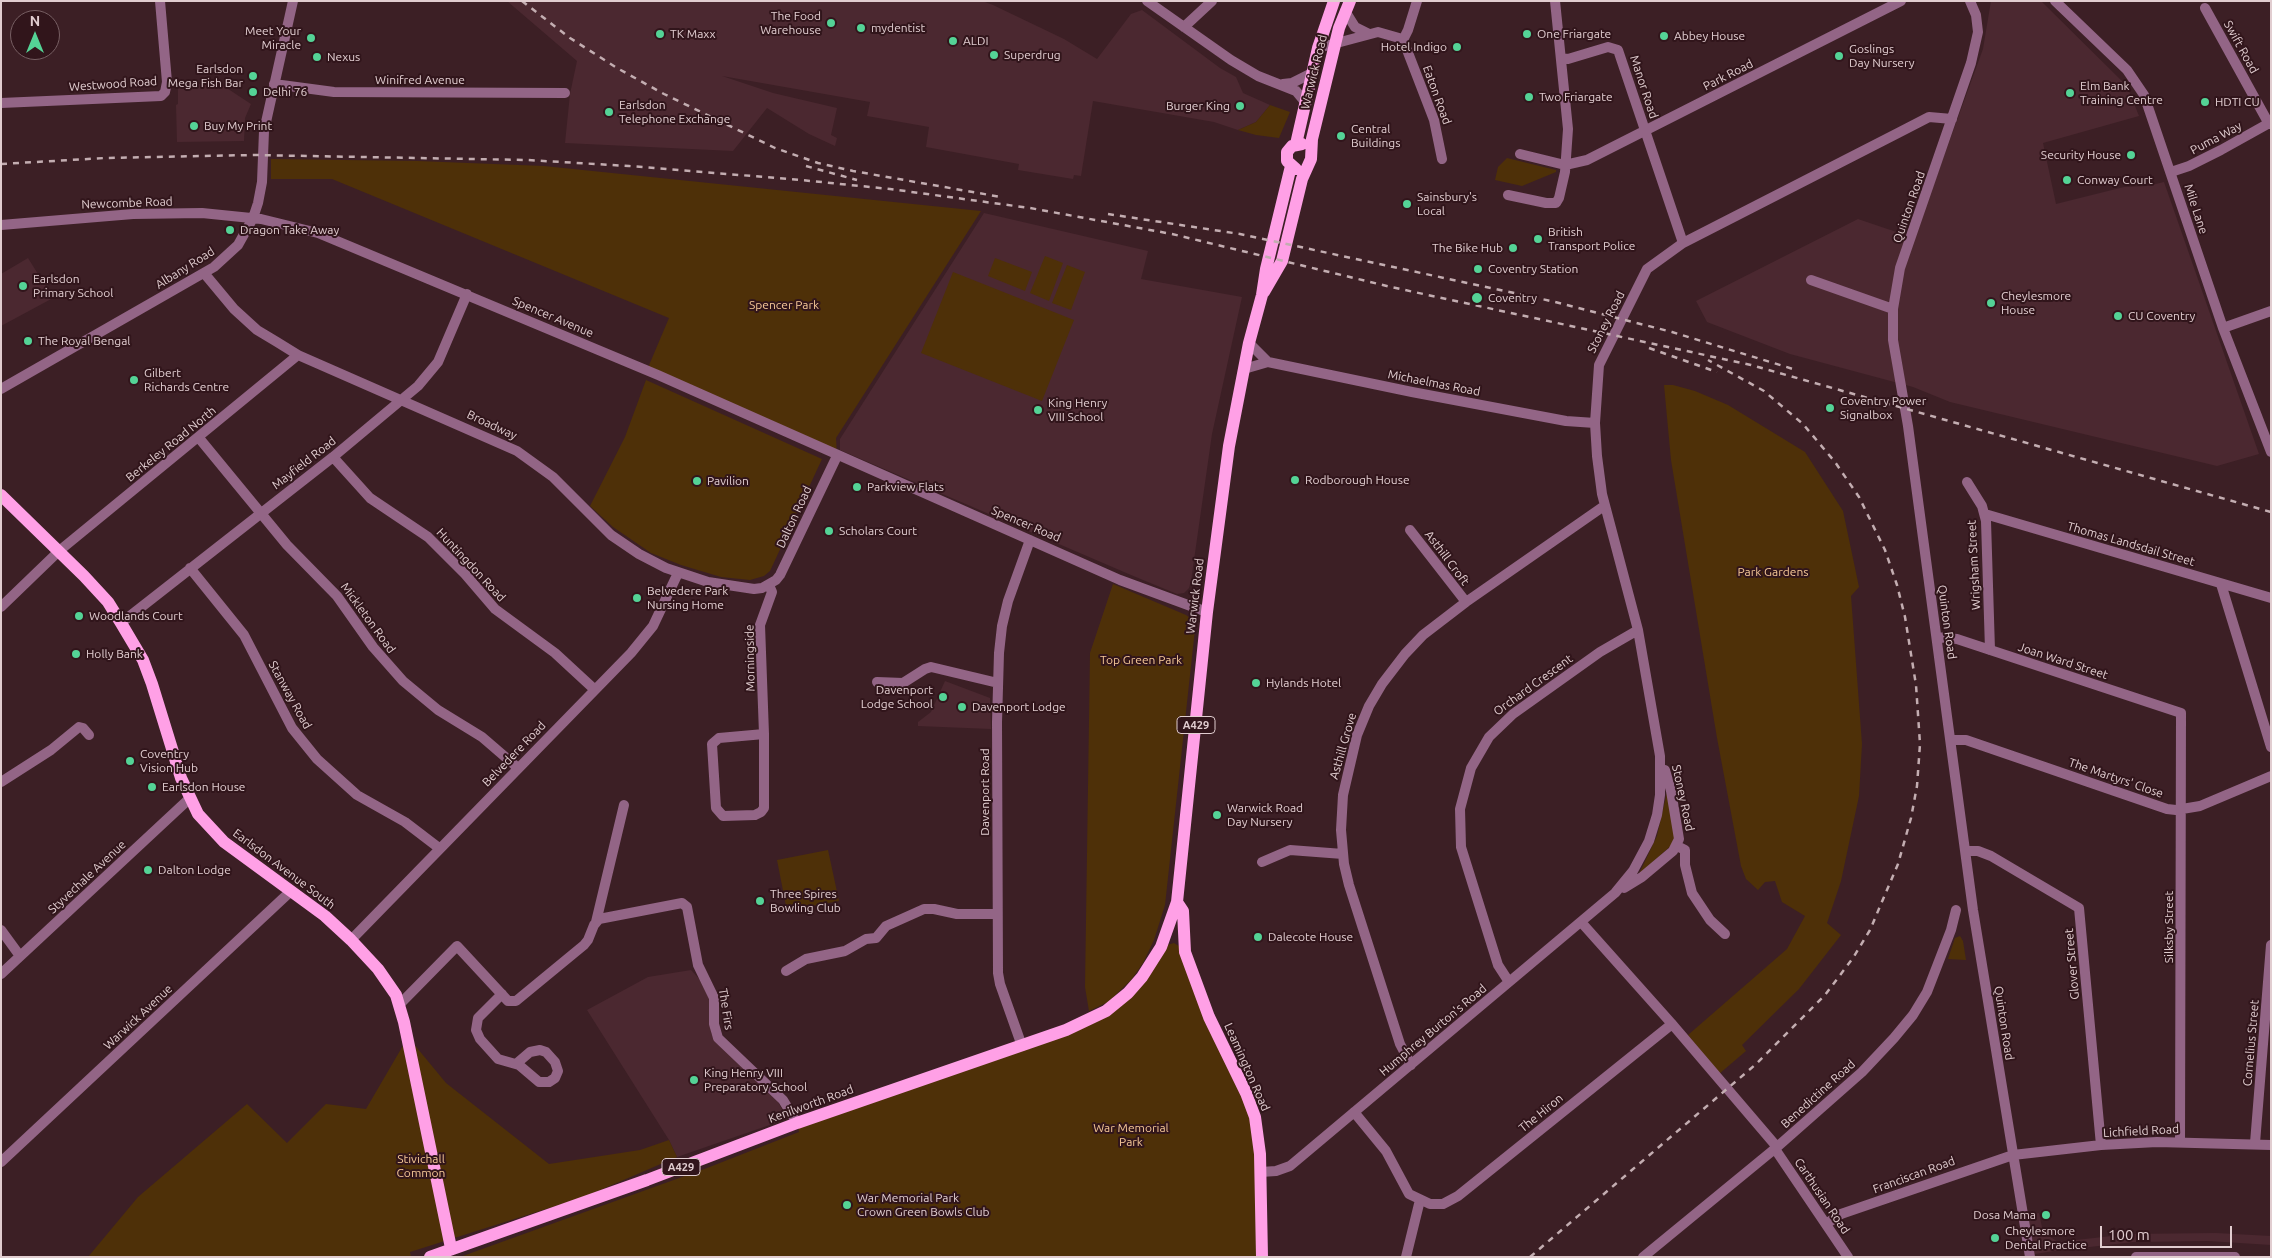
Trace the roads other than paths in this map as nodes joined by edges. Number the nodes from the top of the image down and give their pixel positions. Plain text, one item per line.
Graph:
1 (160, 1) edge
2 (292, 1) edge
3 (1148, 1) edge
4 (1212, 1) edge
5 (1334, 1) edge
6 (1417, 1) edge
7 (1555, 1) edge
8 (1900, 1) edge
9 (1970, 1) edge
10 (2055, 1) edge
11 (1348, 6) edge
12 (2205, 8) dead end
13 (1184, 27) junction
14 (1369, 34) junction
15 (1336, 42) junction
16 (1402, 42) junction
17 (1318, 48) junction
18 (1561, 58) junction
19 (1312, 73) junction
20 (274, 84) junction
21 (1284, 84) junction
22 (565, 92) dead end
23 (1, 103) edge
24 (1306, 103) junction
25 (1952, 120) junction
26 (2270, 123) edge
27 (1645, 131) junction
28 (1296, 144) junction
29 (1311, 152) junction
30 (1520, 154) dead end
31 (1442, 159) dead end
32 (1565, 165) junction
33 (1290, 166) junction
34 (1306, 167) junction
35 (2171, 172) junction
36 (1508, 194) dead end
37 (253, 218) junction
38 (1, 225) edge
39 (1683, 243) junction
40 (1271, 270) junction
41 (204, 273) junction
42 (1811, 280) dead end
43 (467, 294) junction
44 (1893, 309) junction
45 (2271, 311) edge
46 (2223, 328) junction
47 (1249, 343) junction
48 (298, 355) junction
49 (1268, 362) junction
50 (1244, 369) junction
51 (1, 389) edge
52 (403, 400) junction
53 (1595, 423) junction
54 (198, 438) junction
55 (2271, 452) edge
56 (836, 456) junction
57 (333, 457) junction
58 (1967, 482) dead end
59 (1, 495) edge
60 (1604, 506) junction
61 (261, 512) junction
62 (1985, 514) junction
63 (1410, 530) dead end
64 (1030, 540) junction
65 (59, 551) junction
66 (190, 568) junction
67 (678, 573) junction
68 (2221, 584) junction
69 (769, 585) junction
70 (2271, 598) edge
71 (1466, 602) junction
72 (1, 607) edge
73 (1207, 612) junction
74 (121, 623) junction
75 (1638, 630) junction
76 (1937, 637) junction
77 (1990, 650) junction
78 (877, 682) dead end
79 (998, 683) junction
80 (594, 689) junction
81 (2181, 713) joint
82 (764, 734) junction
83 (89, 735) dead end
84 (1951, 740) junction
85 (2271, 746) edge
86 (1660, 756) junction
87 (518, 768) junction
88 (2271, 776) edge
89 (1, 782) edge
90 (189, 798) junction
91 (624, 805) dead end
92 (2181, 810) junction
93 (1649, 841) joint
94 (1677, 846) junction
95 (439, 848) junction
96 (1966, 851) junction
97 (1343, 854) junction
98 (1262, 862) dead end
99 (291, 891) junction
100 (1615, 893) junction
101 (1176, 902) junction
102 (1956, 910) dead end
103 (996, 914) junction
104 (596, 922) junction
105 (1581, 922) junction
106 (1, 930) edge
107 (1166, 932) junction
108 (1725, 934) dead end
109 (351, 940) junction
110 (1174, 943) junction
111 (2271, 945) edge
112 (1186, 952) junction
113 (20, 956) junction
114 (1153, 962) junction
115 (786, 970) dead end
116 (1, 974) edge
117 (1509, 982) junction
118 (502, 994) junction
119 (400, 1004) junction
120 (1672, 1024) junction
121 (1022, 1046) junction
122 (516, 1064) dead end
123 (1411, 1065) junction
124 (1354, 1112) junction
125 (797, 1123) junction
126 (2180, 1142) junction
127 (2255, 1143) junction
128 (2101, 1145) junction
129 (2271, 1145) edge
130 (1776, 1148) junction
131 (2013, 1155) junction
132 (1, 1162) edge
133 (1261, 1172) junction
134 (1420, 1200) junction
135 (1826, 1224) junction
136 (451, 1248) junction
137 (430, 1257) edge
138 (1262, 1257) edge
139 (1406, 1257) edge
140 (1643, 1257) edge
141 (1848, 1257) edge
142 (2030, 1257) edge
143 (2136, 1257) edge
144 (2235, 1257) edge

1 - 23 street, Westwood Road
2 - 20 street, Albany Road
3 - 13 street
4 - 13 street
5 - 17 main road, Warwick Road / A429
6 - 16 street
7 - 18 street
8 - 27 street, Park Road
9 - 25 street, Quinton Road
10 - 35 street, Mile Lane
11 - 14 street
11 - 15 main road, Warwick Road / A429
12 - 26 street, Swift Road
13 - 21 street
14 - 15 street
14 - 16 street
15 - 17 street
15 - 29 main road, Warwick Road / A429
16 - 31 street, Eaton Road
17 - 19 main road, Warwick Road / A429
18 - 27 street, Manor Road
18 - 32 street
19 - 21 street
19 - 24 main road, Warwick Road / A429
20 - 22 street, Winifred Avenue
20 - 37 street, Albany Road
21 - 24 street
24 - 28 main road, Warwick Road / A429
25 - 39 street, Stoney Road
25 - 44 street, Quinton Road
26 - 35 street, Puma Way
27 - 32 street, Park Road
27 - 39 street, Manor Road
28 - 29 main road
28 - 33 main road, Warwick Road / A429
29 - 34 main road, Warwick Road / A429
30 - 32 street
32 - 36 street
33 - 34 main road
33 - 40 main road, Warwick Road / A429
34 - 40 main road, Warwick Road / A429
35 - 46 street, Mile Lane
37 - 38 street, Newcombe Road
37 - 41 street, Albany Road
37 - 43 street, Spencer Avenue
39 - 53 street, Stoney Road
40 - 47 main road, Warwick Road / A429
41 - 48 street, Broadway
41 - 51 street, Albany Road
42 - 44 street
43 - 52 street, Mayfield Road
43 - 56 street, Spencer Avenue
44 - 76 street, Quinton Road
45 - 46 street
46 - 55 street, Mile Lane
47 - 49 street
47 - 50 main road, Warwick Road / A429
48 - 52 street, Broadway
48 - 54 street, Berkeley Road North
49 - 50 street, Michaelmas Road
49 - 53 street, Michaelmas Road
50 - 73 main road, Warwick Road / A429
52 - 57 street, Mayfield Road
52 - 67 street, Broadway
53 - 60 street, Stoney Road
54 - 61 street, Mickleton Road
54 - 65 street, Berkeley Road North
56 - 64 street, Spencer Road
56 - 69 street, Dalton Road
57 - 61 street, Mayfield Road
57 - 80 street, Huntingdon Road
58 - 62 street, Wrigsham Street
59 - 65 main road, Earlsdon Avenue South
60 - 71 street, Asthill Grove
60 - 75 street, Stoney Road
61 - 66 street, Mayfield Road
61 - 87 street, Mickleton Road
62 - 68 street, Thomas Landsdail Street
62 - 77 street, Wrigsham Street
63 - 71 street, Asthill Croft
64 - 73 street, Spencer Road
64 - 79 street, Davenport Road
65 - 72 street, Berkeley Road North
65 - 74 main road, Earlsdon Avenue South
66 - 74 street, Mayfield Road
66 - 95 street, Stanway Road
67 - 69 street, Broadway
67 - 80 street, Belvedere Road
68 - 70 street, Thomas Landsdail Street
68 - 85 street
69 - 82 street, Morningside
71 - 97 street, Asthill Grove
73 - 101 main road, Warwick Road / A429
74 - 90 main road, Earlsdon Avenue South
75 - 86 street, Stoney Road
75 - 117 street, Orchard Crescent
76 - 77 street, Joan Ward Street
76 - 84 street, Quinton Road
77 - 81 street, Joan Ward Street
78 - 79 street
79 - 103 street, Davenport Road
80 - 87 street, Belvedere Road
81 - 92 street, Silksby Street
82 - 82 street, Morningside
83 - 89 street
84 - 92 street, The Martyrs' Close
84 - 96 street, Quinton Road
86 - 93 street, Stoney Road
86 - 94 street, Stoney Road
87 - 95 street, Belvedere Road
88 - 92 street, The Martyrs' Close
90 - 99 main road, Earlsdon Avenue South
90 - 113 street, Styvechale Avenue
91 - 104 street
92 - 126 street, Silksby Street
93 - 100 street, Humphrey Burton's Road
94 - 100 street, Humphrey Burton's Road
94 - 108 street
95 - 109 street, Belvedere Road
96 - 128 street, Glover Street
96 - 131 street, Quinton Road
97 - 98 street
97 - 123 street, Asthill Grove
99 - 109 main road, Earlsdon Avenue South
99 - 132 street, Warwick Avenue
100 - 105 street, Humphrey Burton's Road
101 - 107 main road, Warwick Road / A429
101 - 112 main road, Leamington Road
102 - 130 street, Benedictine Road
103 - 115 street
103 - 121 street, Davenport Road
104 - 118 street
104 - 125 street, The Firs
105 - 117 street, Humphrey Burton's Road
105 - 120 street
106 - 113 street
107 - 110 main road
107 - 114 main road, Kenilworth Road / A429
109 - 119 main road, Earlsdon Avenue South
110 - 112 main road
110 - 114 main road
111 - 127 street, Cornelius Street
112 - 133 main road, Leamington Road
113 - 116 street, Styvechale Avenue
114 - 121 main road, Kenilworth Road / A429
117 - 123 street, Humphrey Burton's Road
118 - 119 street
118 - 122 street
119 - 136 main road, Earlsdon Avenue South
120 - 130 street
120 - 134 street, The Hiron
121 - 125 main road, Kenilworth Road / A429
123 - 124 street, Humphrey Burton's Road
124 - 133 street, Humphrey Burton's Road
124 - 134 street
125 - 136 main road, Kenilworth Road / A429
126 - 127 street, Lichfield Road
126 - 128 street, Lichfield Road
127 - 129 street, Lichfield Road
128 - 131 street, Lichfield Road
130 - 135 street, Carthusian Road
130 - 140 street, Benedictine Road
131 - 135 street, Franciscan Road
131 - 142 street, Quinton Road
133 - 138 main road, Leamington Road
134 - 139 street
135 - 141 street, Carthusian Road
136 - 137 main road, Kenilworth Road / A429
143 - 144 street

